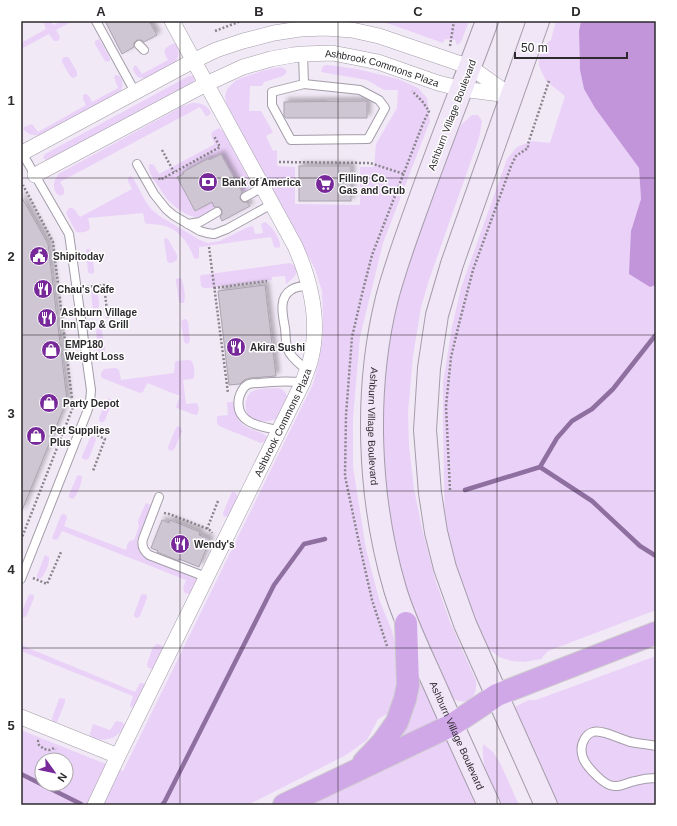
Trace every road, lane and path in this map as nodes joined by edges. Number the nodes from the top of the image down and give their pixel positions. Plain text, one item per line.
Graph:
1 (96, 21) edge
2 (172, 21) edge
3 (241, 21) edge
4 (454, 21) edge
5 (487, 21) edge
6 (538, 21) edge
7 (299, 25) edge
8 (215, 31) dead end
9 (450, 48) dead end
10 (303, 54) junction
11 (193, 61) junction
12 (470, 67) junction
13 (549, 82) dead end
14 (206, 84) junction
15 (304, 84) junction
16 (462, 89) junction
17 (135, 92) junction
18 (511, 96) junction
19 (214, 136) dead end
20 (162, 150) dead end
21 (22, 152) edge
22 (279, 162) dead end
23 (137, 164) dead end
24 (174, 172) junction
25 (157, 174) dead end
26 (404, 174) dead end
27 (35, 175) junction
28 (21, 181) edge
29 (263, 187) junction
30 (245, 197) dead end
31 (272, 204) junction
32 (217, 212) dead end
33 (188, 224) junction
34 (209, 247) dead end
35 (267, 281) dead end
36 (309, 286) junction
37 (77, 288) junction
38 (214, 288) junction
39 (59, 289) junction
40 (108, 319) dead end
41 (305, 376) junction
42 (228, 400) dead end
43 (81, 428) junction
44 (279, 430) junction
45 (93, 471) dead end
46 (450, 493) dead end
47 (159, 497) dead end
48 (218, 501) dead end
49 (161, 514) dead end
50 (207, 529) junction
51 (212, 537) dead end
52 (21, 540) edge
53 (60, 552) dead end
54 (22, 576) edge
55 (206, 577) junction
56 (406, 623) junction
57 (656, 633) edge
58 (497, 695) junction
59 (21, 717) edge
60 (452, 726) junction
61 (32, 739) dead end
62 (656, 746) edge
63 (60, 750) dead end
64 (118, 756) junction
65 (357, 770) junction
66 (656, 778) edge
67 (98, 800) edge
68 (284, 805) edge
69 (489, 805) edge
70 (546, 805) edge

1 - 17 lane
2 - 11 street, Ashbrook Commons Plaza
3 - 8 path
4 - 9 path
5 - 12 main road, Ashburn Village Boulevard
6 - 18 main road
7 - 10 street
7 - 11 street
7 - 12 street
10 - 14 street, Ashbrook Commons Plaza
10 - 15 lane
10 - 16 street, Ashbrook Commons Plaza
11 - 14 street, Ashbrook Commons Plaza
11 - 17 street
12 - 16 main road, Ashburn Village Boulevard
12 - 18 street
13 - 46 path
14 - 27 street, Ashbrook Commons Plaza
14 - 29 street, Ashbrook Commons Plaza
15 - 15 lane
16 - 18 street, Ashbrook Commons Plaza
16 - 56 main road, Ashburn Village Boulevard
17 - 21 street
18 - 58 main road
19 - 24 path
20 - 24 path
21 - 27 lane
22 - 26 path
23 - 33 lane
24 - 25 path
27 - 37 lane
28 - 39 path
29 - 30 lane
29 - 31 street, Ashbrook Commons Plaza
31 - 33 lane
31 - 36 street, Ashbrook Commons Plaza
32 - 33 lane
34 - 38 path
35 - 38 path
36 - 41 street, Ashbrook Commons Plaza
36 - 41 lane
37 - 39 path
37 - 40 path
37 - 43 lane
38 - 42 path
39 - 52 path
41 - 44 street, Ashbrook Commons Plaza
41 - 44 lane
43 - 45 path
43 - 54 lane
44 - 55 street, Ashbrook Commons Plaza
47 - 55 lane
48 - 50 path
49 - 50 path
50 - 51 path
53 - 54 path
55 - 64 street, Ashbrook Commons Plaza
56 - 60 main road, Ashburn Village Boulevard
56 - 65 highway
57 - 58 highway
58 - 60 highway
58 - 70 main road
59 - 64 street
60 - 65 highway
60 - 69 main road, Ashburn Village Boulevard
61 - 63 path
62 - 66 lane
64 - 67 street, Ashbrook Commons Plaza
65 - 68 highway

